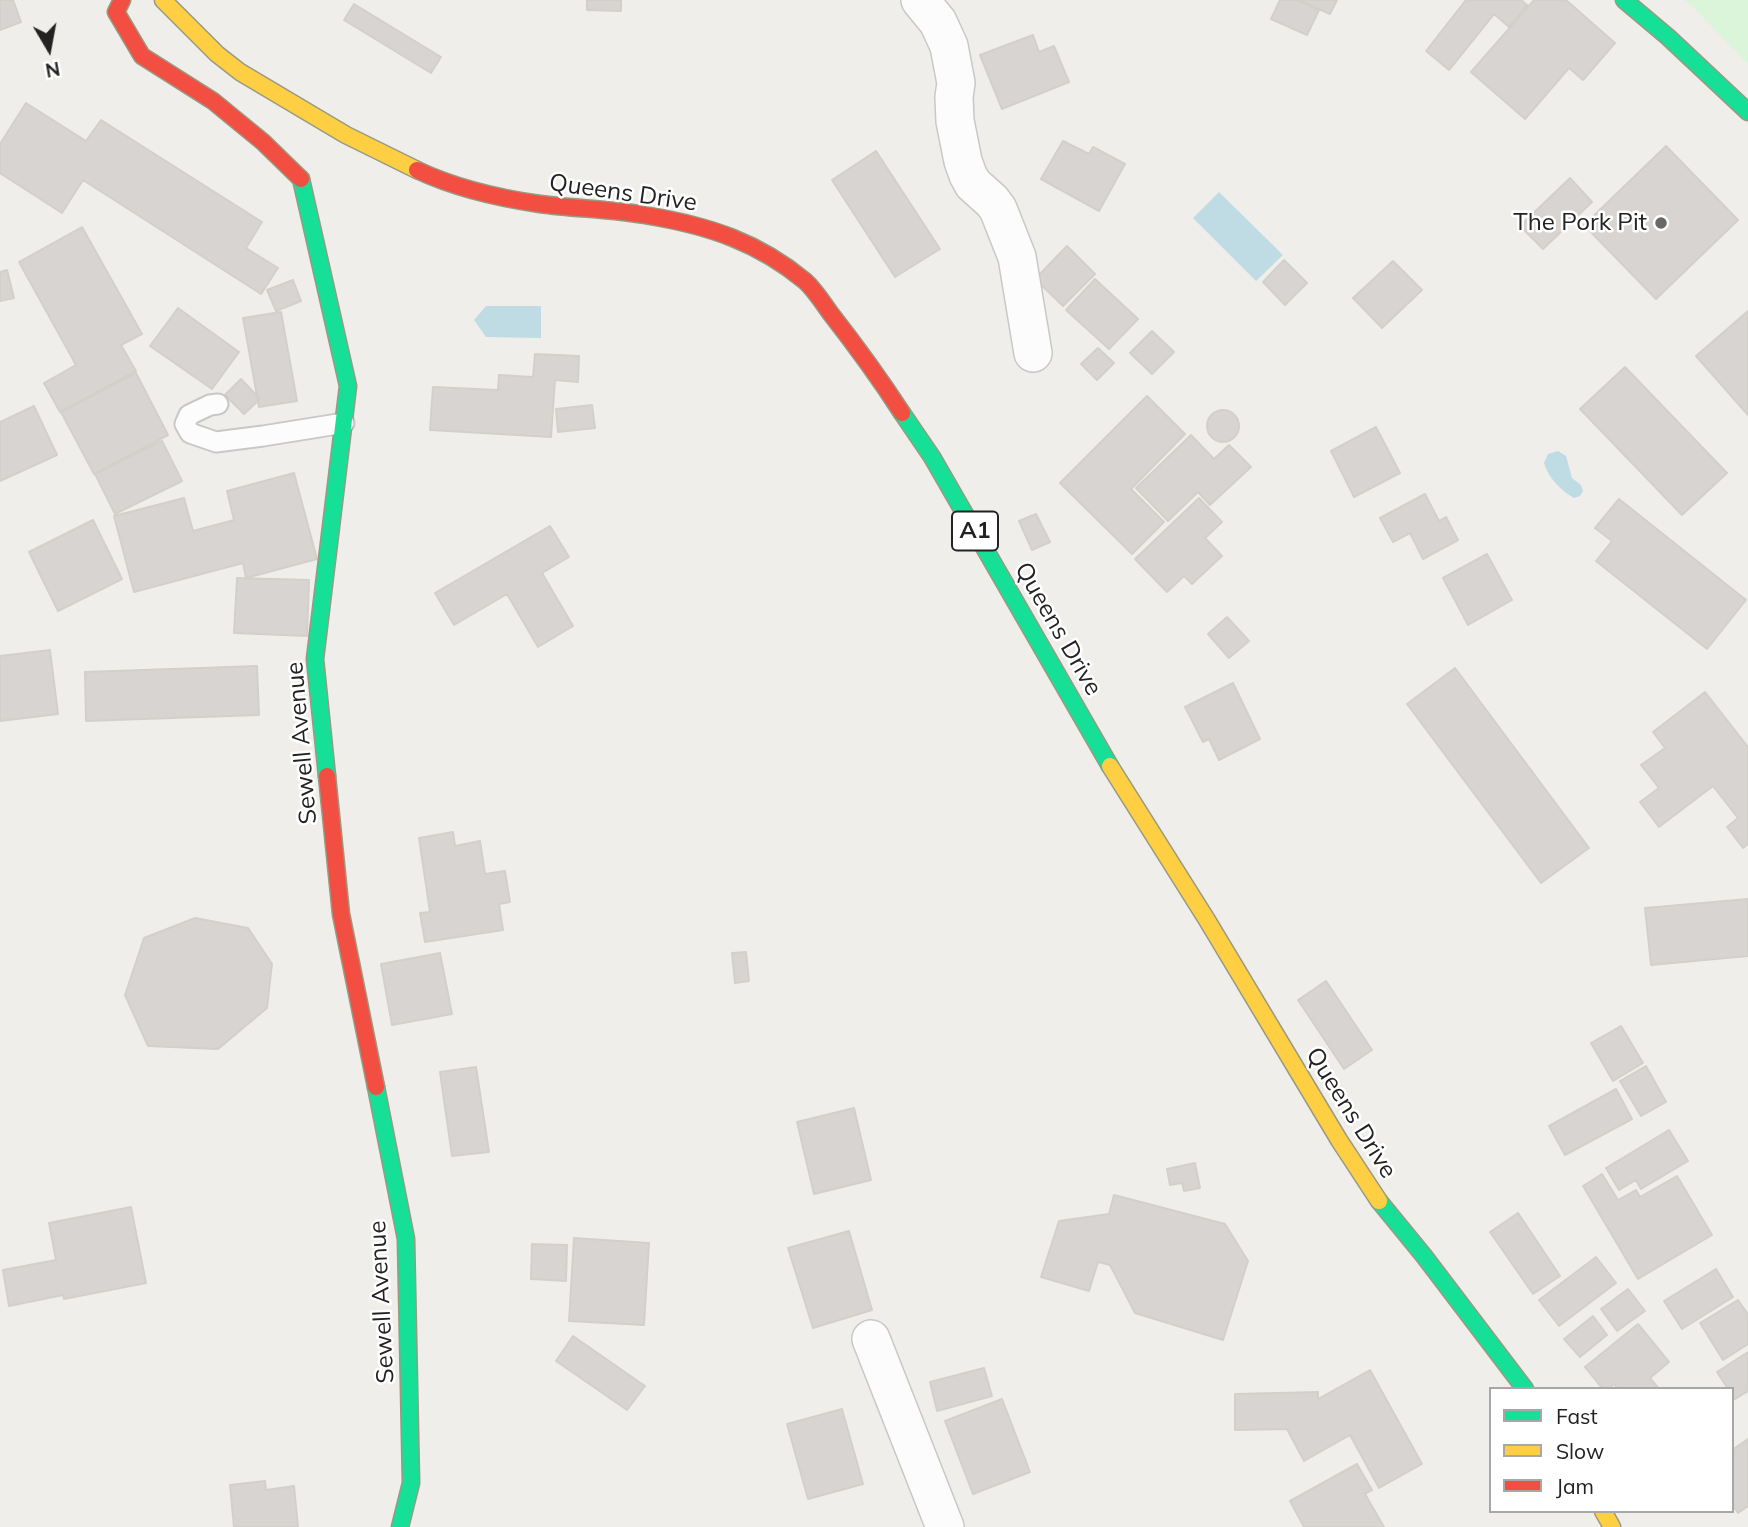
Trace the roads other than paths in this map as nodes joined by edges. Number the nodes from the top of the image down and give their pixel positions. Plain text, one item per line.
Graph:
1 (122, 0) edge
2 (163, 0) edge
3 (920, 0) edge
4 (1624, 0) edge
5 (1748, 112) edge
6 (1033, 353) dead end
7 (218, 404) dead end
8 (344, 423) junction
9 (871, 1339) dead end
10 (1523, 1387) edge
11 (400, 1527) edge
12 (945, 1527) edge

1 - 8 main road, Sewell Avenue
2 - 10 main road, Queens Drive / A1
3 - 6 street
4 - 5 main road
7 - 8 lane
8 - 11 main road, Sewell Avenue
9 - 12 street

